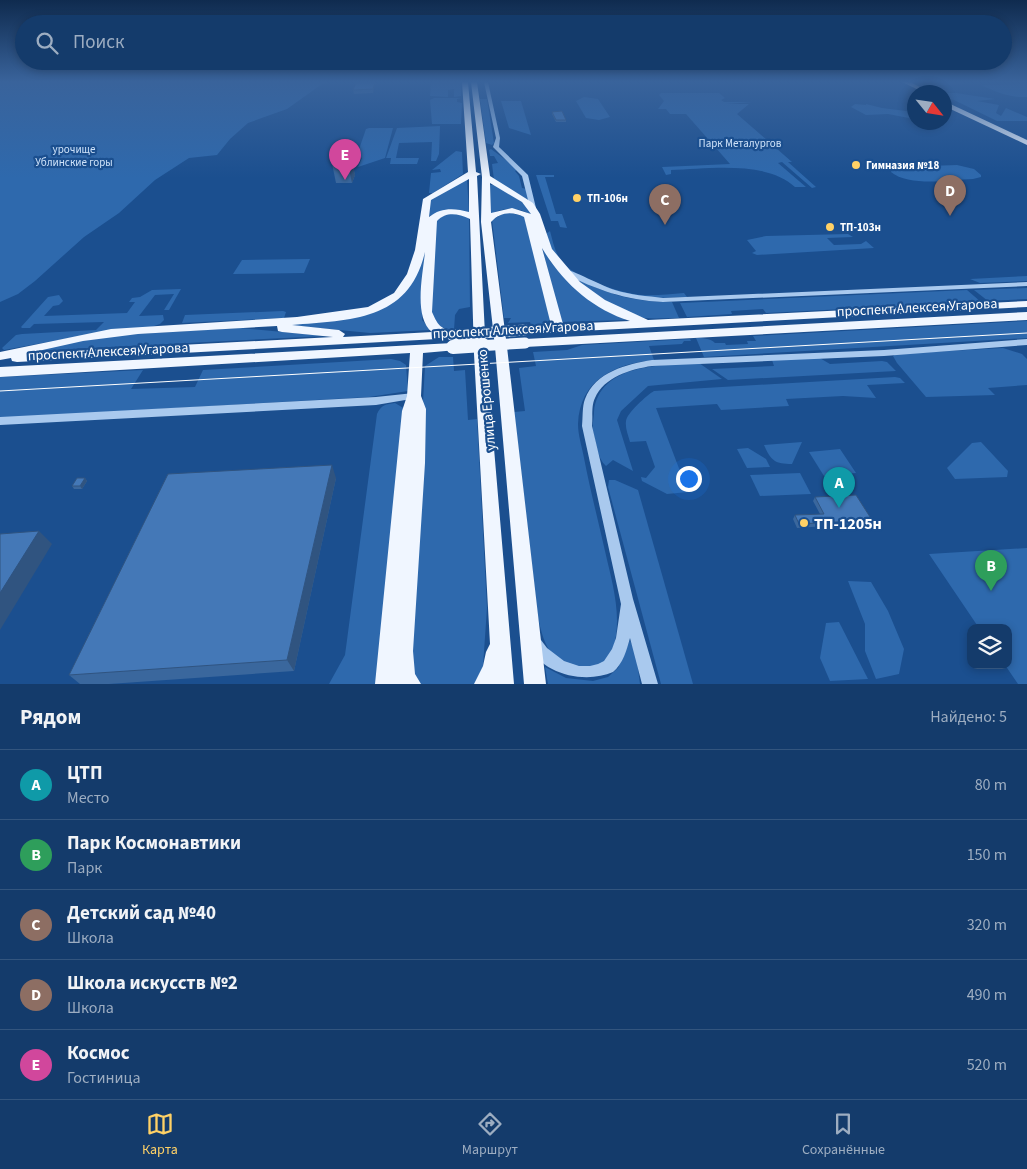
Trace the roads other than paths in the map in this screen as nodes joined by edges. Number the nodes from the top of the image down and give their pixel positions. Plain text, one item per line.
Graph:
1 (467, 114) edge
2 (478, 114) edge
3 (493, 114) edge
4 (969, 114) edge
5 (1027, 142) edge
6 (471, 174) junction
7 (485, 175) junction
8 (533, 208) junction
9 (480, 220) junction
10 (562, 269) junction
11 (1027, 284) edge
12 (1027, 304) edge
13 (1027, 316) edge
14 (254, 326) junction
15 (630, 327) junction
16 (558, 329) junction
17 (525, 337) junction
18 (379, 339) junction
19 (450, 339) junction
20 (1027, 342) edge
21 (417, 349) junction
22 (0, 358) edge
23 (0, 372) edge
24 (414, 396) junction
25 (0, 422) edge
26 (626, 599) junction
27 (528, 629) junction
28 (500, 632) junction
29 (386, 684) edge
30 (410, 684) edge
31 (485, 684) edge
32 (503, 684) edge
33 (535, 684) edge
34 (650, 684) edge

1 - 6 main road, улица Ерошенко
2 - 7 main road, улица Ерошенко
3 - 8 street
4 - 5 main road
6 - 7 main road
6 - 9 main road, улица Ерошенко
6 - 14 main road
7 - 8 main road
7 - 9 main road, улица Ерошенко
8 - 10 main road
9 - 16 main road
9 - 19 main road
9 - 27 main road, улица Ерошенко
9 - 28 main road, улица Ерошенко
10 - 11 street
10 - 15 main road
12 - 15 main road, проспект Алексея Угарова
13 - 15 main road, проспект Алексея Угарова
14 - 18 main road
14 - 22 main road
15 - 16 main road, проспект Алексея Угарова
15 - 17 main road, проспект Алексея Угарова
16 - 17 main road, проспект Алексея Угарова
17 - 19 main road, проспект Алексея Угарова, bridge
18 - 19 main road, проспект Алексея Угарова
18 - 22 main road, проспект Алексея Угарова
19 - 21 main road, проспект Алексея Угарова
20 - 26 street
21 - 23 main road, проспект Алексея Угарова
21 - 24 main road
24 - 25 street
24 - 29 main road
24 - 30 main road
26 - 27 street
26 - 34 street
27 - 33 main road, улица Ерошенко
28 - 31 main road
28 - 32 main road, улица Ерошенко

